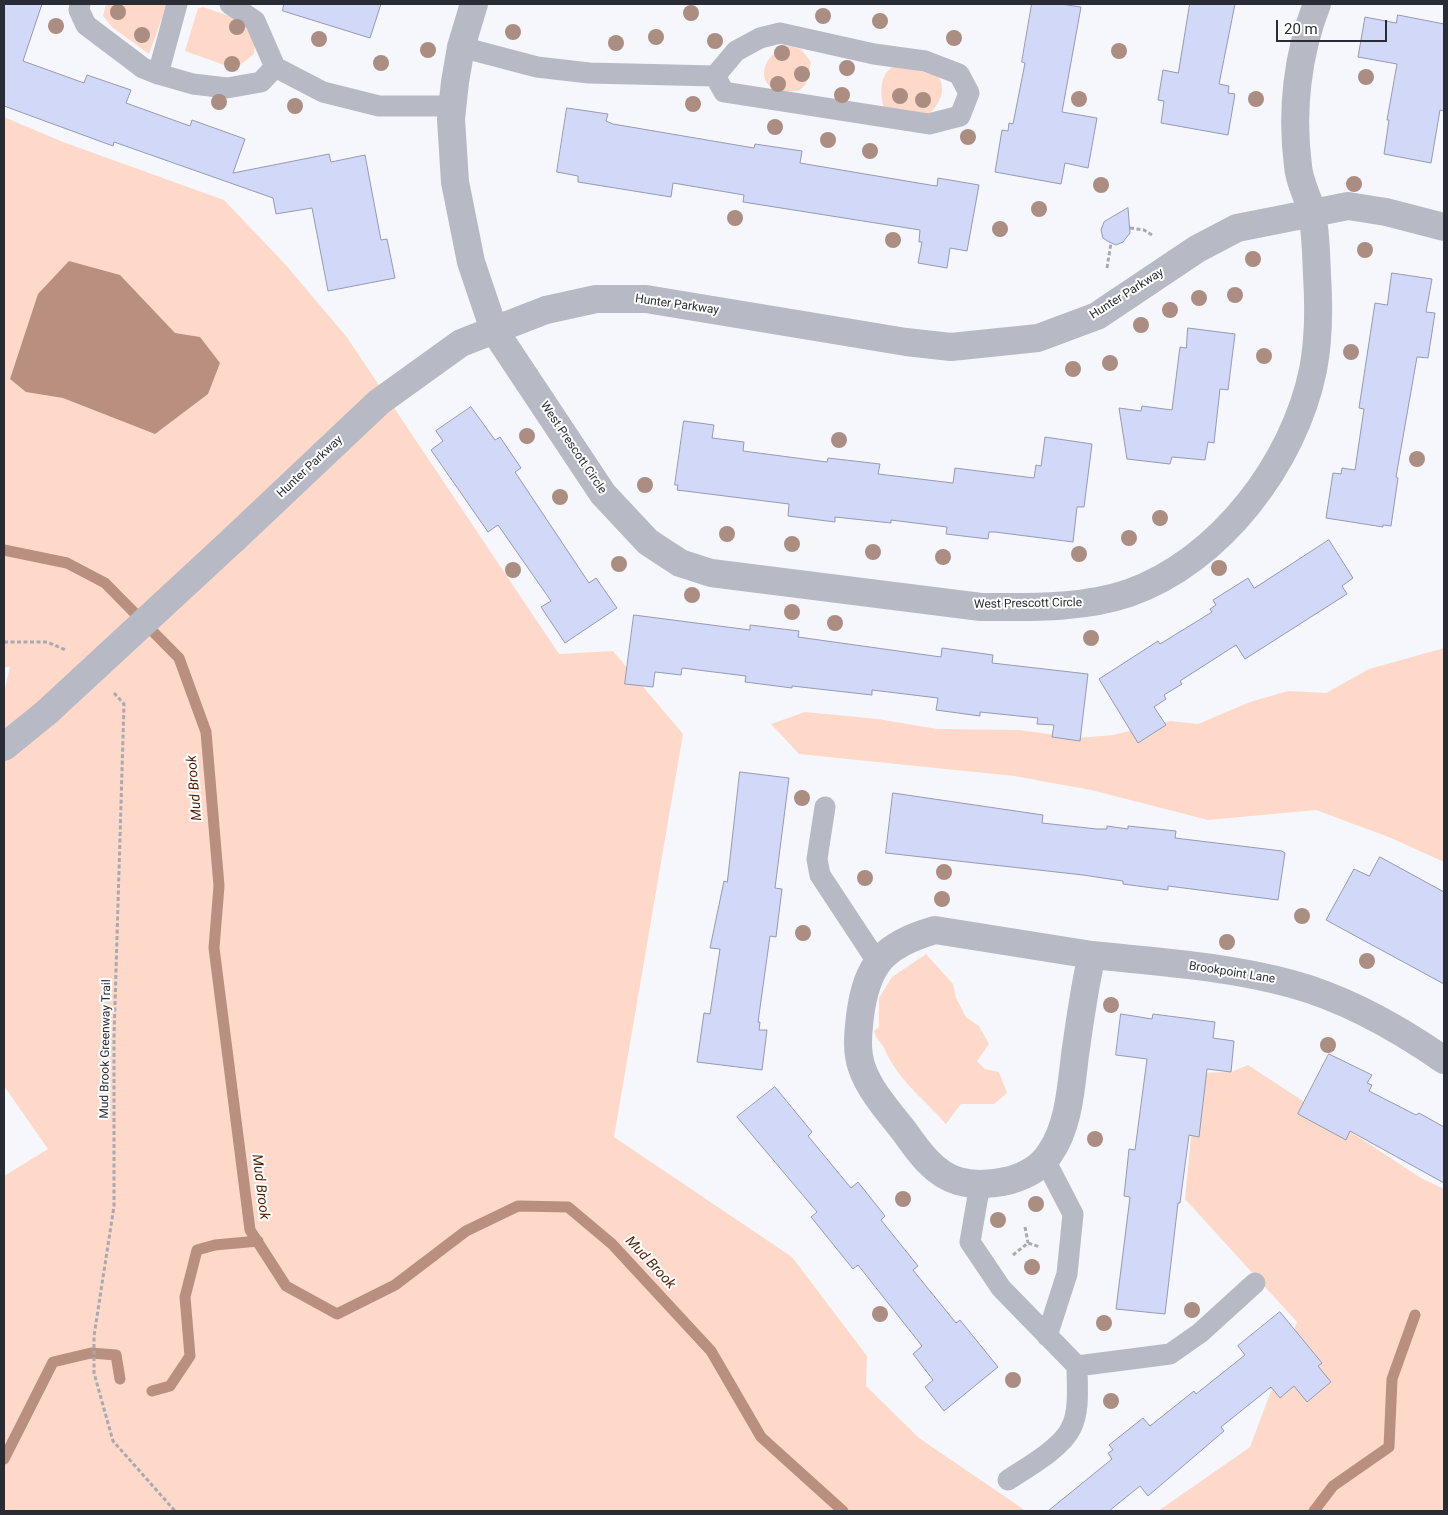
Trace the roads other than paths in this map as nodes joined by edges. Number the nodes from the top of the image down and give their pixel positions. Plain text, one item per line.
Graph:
1 (80, 4) edge
2 (177, 4) edge
3 (230, 4) edge
4 (474, 4) edge
5 (1316, 4) edge
6 (461, 47) junction
7 (275, 67) junction
8 (158, 74) junction
9 (715, 76) junction
10 (452, 106) junction
11 (1311, 212) junction
12 (1444, 227) edge
13 (494, 330) junction
14 (4, 748) edge
15 (825, 806) dead end
16 (1092, 955) junction
17 (878, 963) junction
18 (1444, 1060) edge
19 (1045, 1160) junction
20 (980, 1184) junction
21 (1255, 1284) dead end
22 (1047, 1336) junction
23 (1077, 1366) junction
24 (1008, 1480) dead end

1 - 8 lane
2 - 8 lane
3 - 7 lane
4 - 6 street, West Prescott Circle
5 - 11 street, West Prescott Circle
6 - 9 lane
6 - 10 street, West Prescott Circle
7 - 8 lane
7 - 10 lane
9 - 9 lane
10 - 13 street, West Prescott Circle
11 - 12 street, Hunter Parkway
11 - 13 street, Hunter Parkway
11 - 13 street, West Prescott Circle
13 - 14 street, Hunter Parkway, bridge
15 - 17 lane
16 - 17 street, Brookpoint Lane
16 - 18 street, Brookpoint Lane
16 - 19 street
17 - 20 street, Brookpoint Lane
19 - 20 street, Brookpoint Lane
19 - 22 lane
20 - 22 lane
21 - 23 lane
22 - 23 lane
23 - 24 lane

